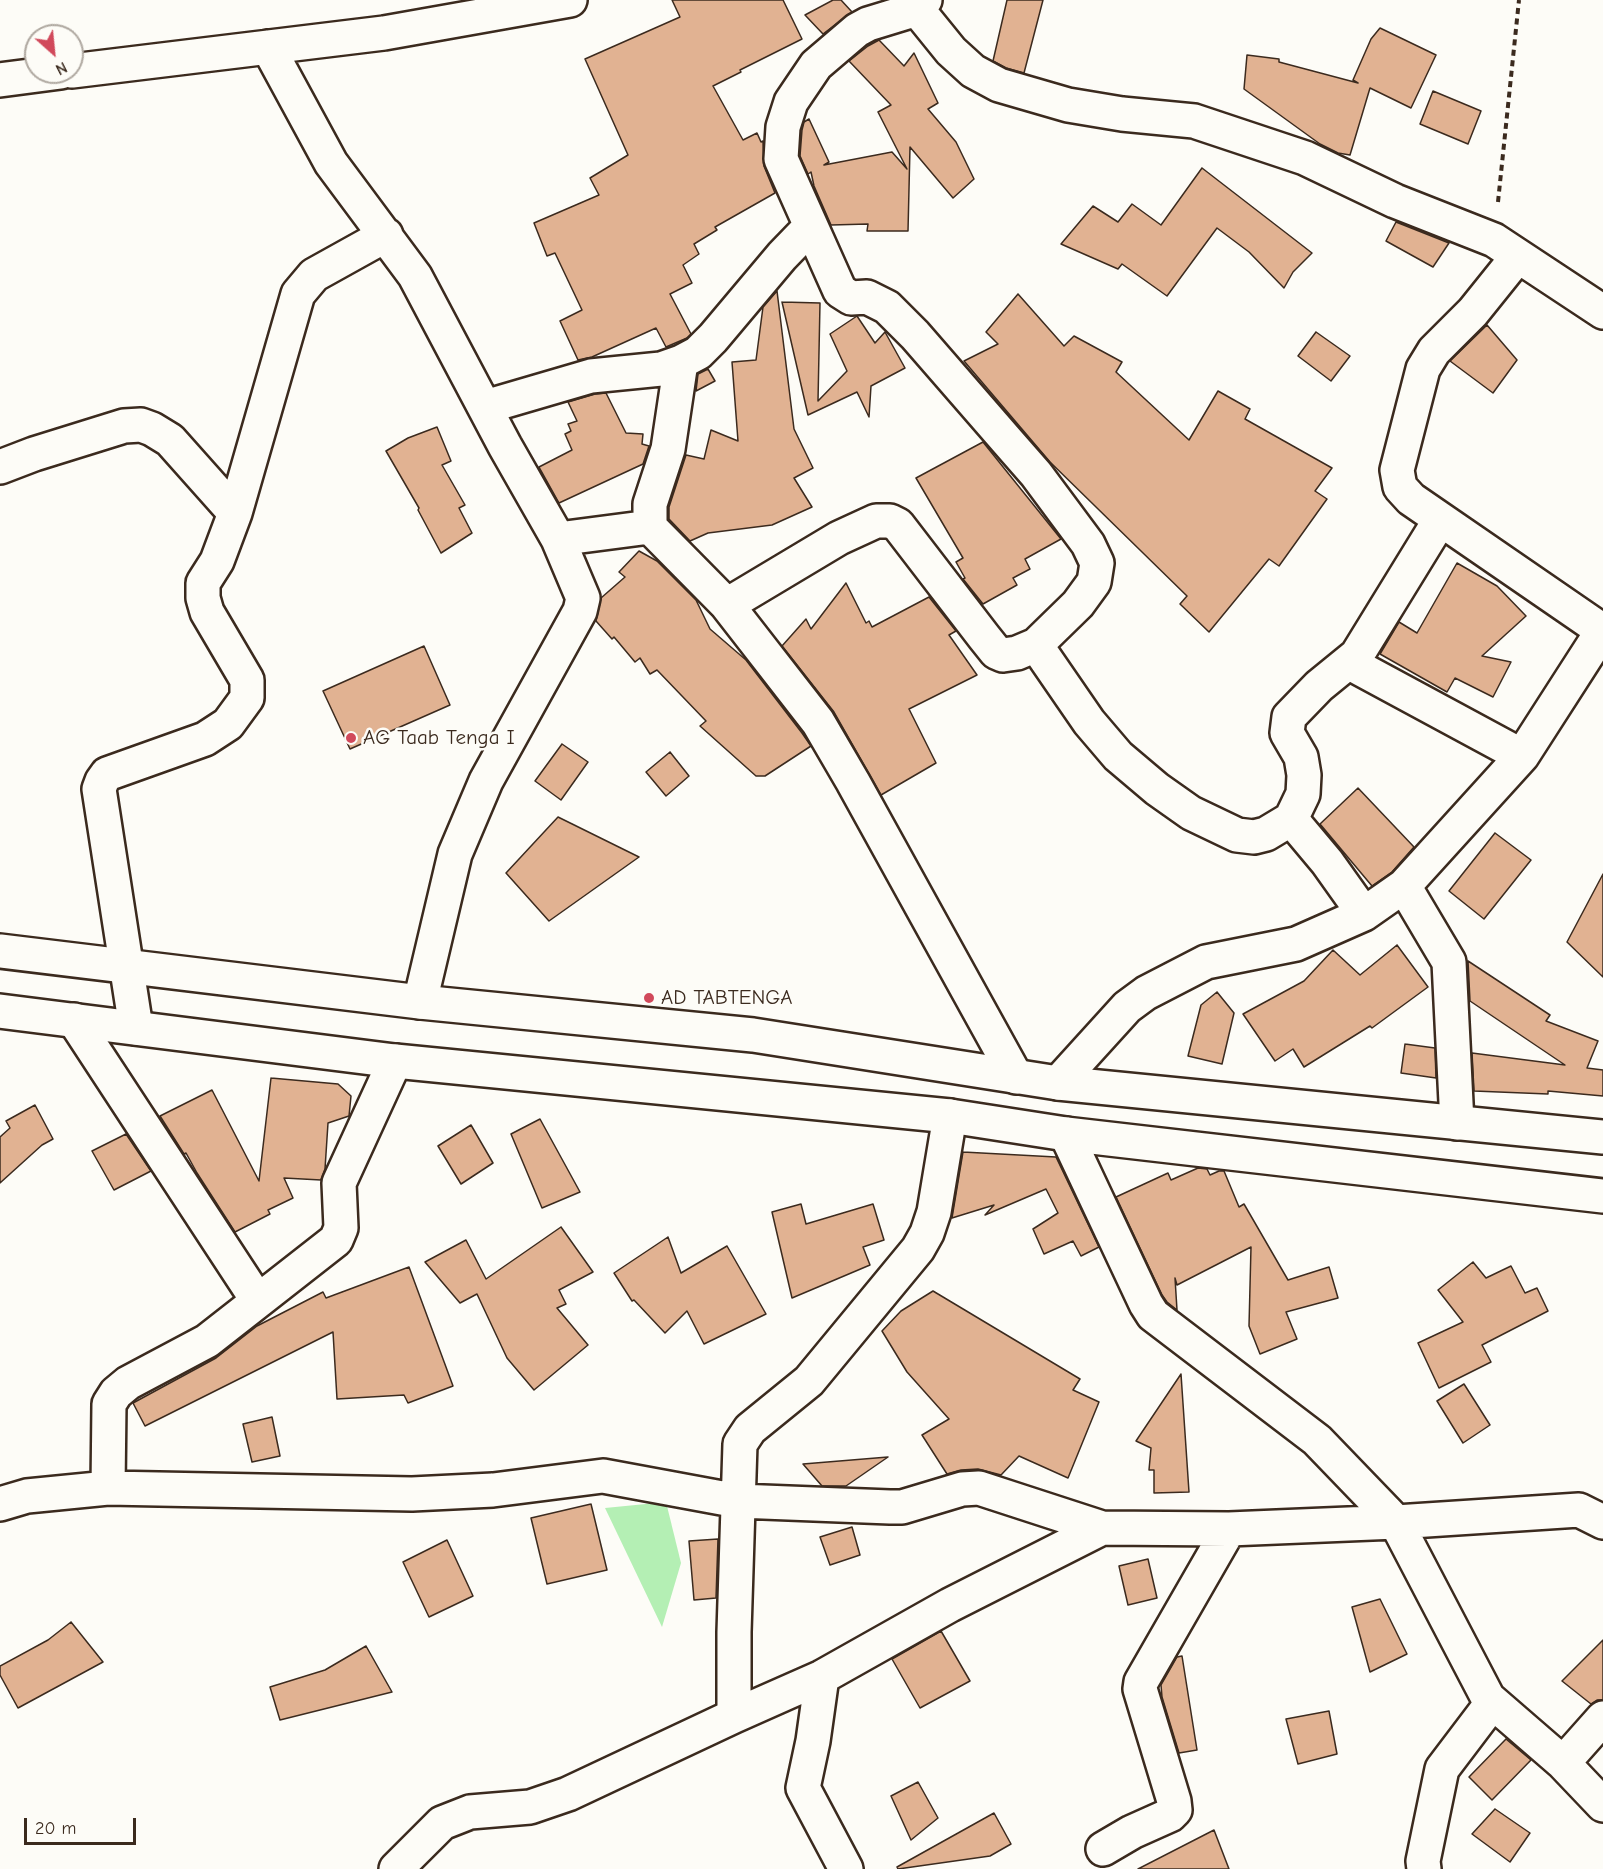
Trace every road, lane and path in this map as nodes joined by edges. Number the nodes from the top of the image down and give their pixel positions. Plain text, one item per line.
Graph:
1 (570, 0) edge
2 (1519, 0) edge
3 (921, 4) edge
4 (268, 47) junction
5 (84, 70) edge
6 (24, 77) edge
7 (0, 80) edge
8 (811, 226) junction
9 (386, 235) junction
10 (1506, 248) junction
11 (1603, 312) edge
12 (681, 362) junction
13 (485, 407) junction
14 (0, 467) edge
15 (235, 513) junction
16 (1440, 520) junction
17 (650, 526) junction
18 (558, 539) junction
19 (727, 606) junction
20 (1603, 630) edge
21 (1036, 645) junction
22 (1357, 655) junction
23 (1522, 756) junction
24 (1291, 819) junction
25 (1404, 886) junction
26 (1364, 914) junction
27 (0, 951) edge
28 (127, 966) junction
29 (420, 1002) junction
30 (0, 1011) edge
31 (74, 1020) junction
32 (136, 1028) junction
33 (394, 1061) junction
34 (1016, 1077) junction
35 (1058, 1083) junction
36 (950, 1116) junction
37 (1457, 1123) junction
38 (1066, 1134) junction
39 (1603, 1137) edge
40 (1603, 1196) edge
41 (258, 1301) junction
42 (108, 1488) junction
43 (738, 1501) junction
44 (0, 1504) edge
45 (1595, 1509) edge
46 (1396, 1522) junction
47 (1102, 1528) junction
48 (1229, 1529) junction
49 (822, 1677) junction
50 (1492, 1703) junction
51 (734, 1716) junction
52 (1603, 1718) edge
53 (1563, 1763) junction
54 (1603, 1805) edge
55 (1103, 1849) dead end
56 (1416, 1866) edge
57 (396, 1869) edge
58 (846, 1869) edge

1 - 4 street
2 - 10 path
3 - 8 street
3 - 10 street
4 - 5 street
4 - 9 street
6 - 7 street
8 - 12 street
8 - 21 street
9 - 13 street
9 - 15 street
10 - 11 street
10 - 16 street
12 - 13 street
12 - 17 street
13 - 18 street
14 - 15 street
15 - 28 street
16 - 20 street
16 - 22 street
17 - 18 street
17 - 19 street
18 - 29 street
19 - 21 street
19 - 34 street
20 - 23 street
21 - 24 street
22 - 23 street
22 - 24 street
23 - 25 street
24 - 26 street
25 - 26 street
25 - 37 street
26 - 35 street
27 - 28 street
28 - 29 street
28 - 32 street
29 - 34 street
30 - 31 street
31 - 32 street
31 - 41 street
32 - 33 street
33 - 36 street
33 - 41 street
34 - 35 street
35 - 37 street
36 - 38 street
36 - 43 street
37 - 39 street
38 - 40 street
38 - 46 street
41 - 42 street
42 - 43 street
42 - 44 street
43 - 47 street
43 - 51 street
45 - 46 street
46 - 48 street
46 - 50 street
47 - 48 street
47 - 49 street
48 - 55 street
49 - 51 street
49 - 58 street
50 - 53 street
50 - 56 street
51 - 57 street
52 - 53 street
53 - 54 street

